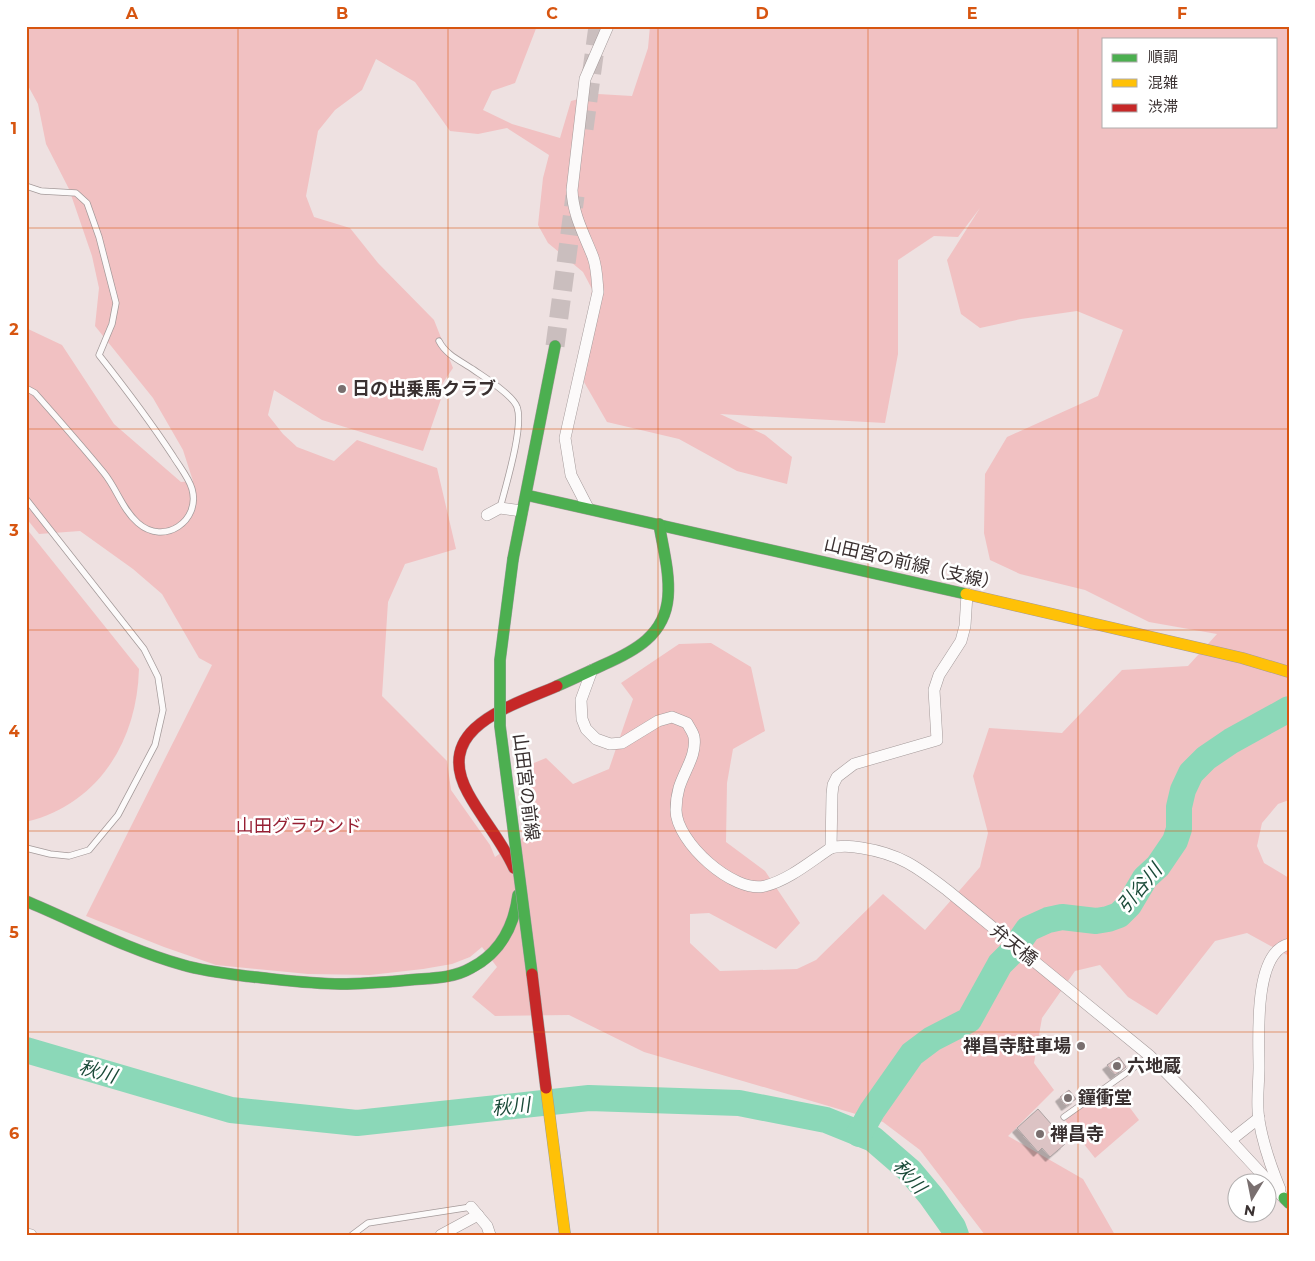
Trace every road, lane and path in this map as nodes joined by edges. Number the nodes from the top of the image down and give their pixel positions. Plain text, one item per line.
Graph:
1 (608, 26) edge
2 (26, 186) edge
3 (439, 341) dead end
4 (555, 346) tunnel mouth
5 (26, 388) edge
6 (526, 495) junction
7 (26, 499) edge
8 (500, 508) junction
9 (588, 508) junction
10 (522, 511) junction
11 (487, 516) dead end
12 (659, 524) junction
13 (967, 594) junction
14 (592, 670) junction
15 (1289, 672) edge
16 (26, 848) edge
17 (831, 848) junction
18 (26, 901) edge
19 (1289, 944) edge
20 (1150, 1056) junction
21 (1064, 1117) dead end
22 (1259, 1118) junction
23 (1231, 1140) junction
24 (1286, 1201) edge
25 (474, 1211) junction
26 (26, 1234) edge
27 (31, 1235) edge
28 (352, 1235) edge
29 (441, 1235) edge
30 (490, 1235) edge
31 (565, 1235) edge

1 - 9 street
2 - 5 lane
3 - 8 lane
4 - 6 main road, 山田宮の前線
6 - 9 main road, 山田宮の前線（支線）
6 - 10 main road, 山田宮の前線
7 - 16 lane
8 - 10 street
8 - 11 street
9 - 12 main road, 山田宮の前線（支線）
10 - 31 main road, 山田宮の前線, bridge
12 - 13 main road, 山田宮の前線（支線）
12 - 14 main road
13 - 15 main road, 山田宮の前線（支線）
13 - 17 street
14 - 17 street
14 - 18 main road
17 - 20 street, 弁天橋
19 - 22 street
20 - 21 lane
20 - 23 street, 弁天橋
22 - 23 street
22 - 24 street
23 - 24 street, 弁天橋
25 - 28 lane
25 - 29 street
25 - 30 street
26 - 27 street

